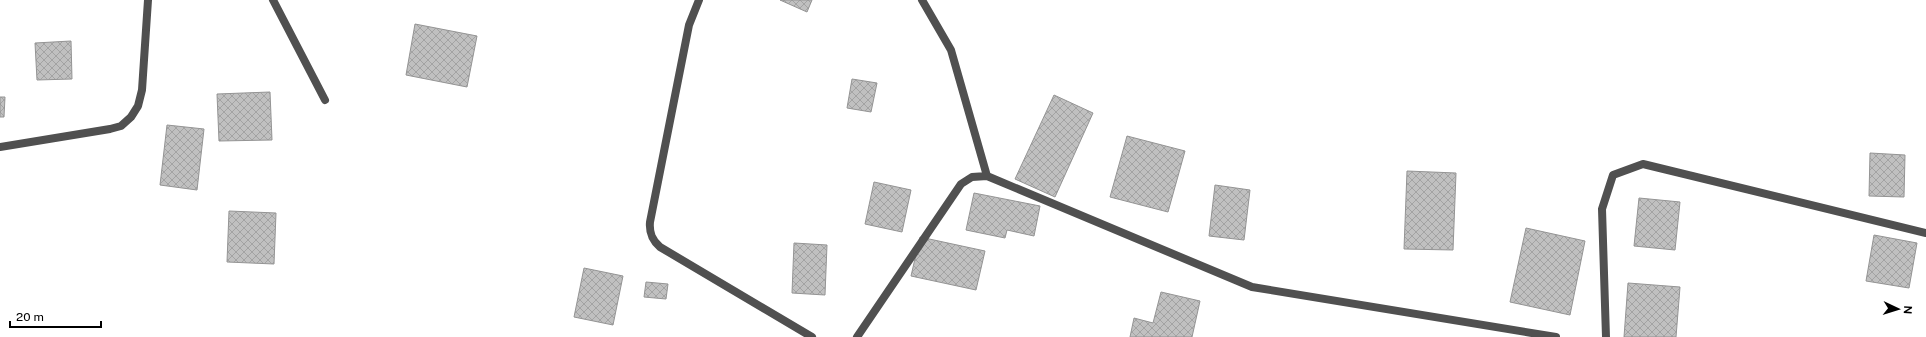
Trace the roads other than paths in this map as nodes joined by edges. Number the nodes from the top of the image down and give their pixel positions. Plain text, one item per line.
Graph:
1 (148, 0) edge
2 (274, 0) edge
3 (699, 0) edge
4 (922, 0) edge
5 (325, 100) dead end
6 (0, 147) edge
7 (987, 176) junction
8 (1926, 233) edge
9 (812, 337) edge
10 (857, 337) edge
11 (1556, 337) edge
12 (1606, 337) edge

1 - 6 street
2 - 5 street
3 - 9 street
4 - 7 street
7 - 10 street
7 - 11 street
8 - 12 street

